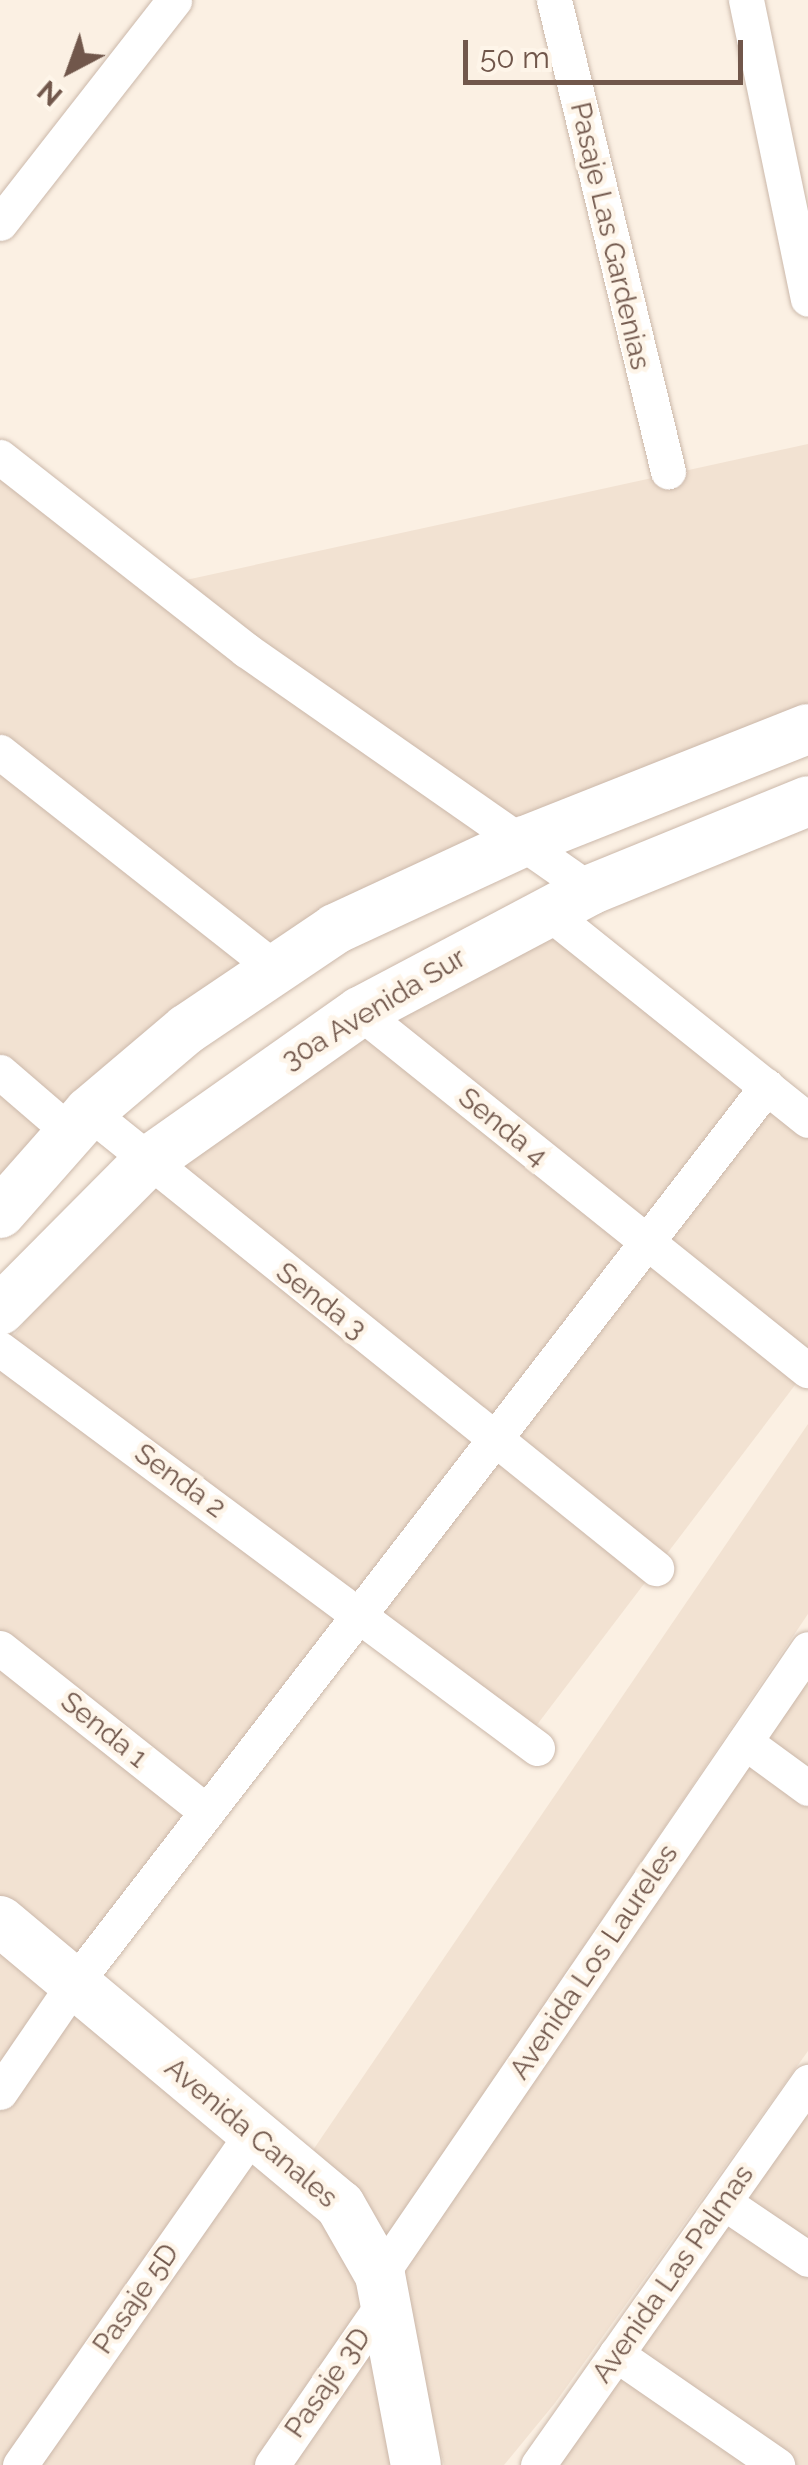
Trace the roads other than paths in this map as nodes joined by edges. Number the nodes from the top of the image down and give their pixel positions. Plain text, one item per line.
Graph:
1 (174, 0) edge
2 (554, 0) edge
3 (746, 0) edge
4 (0, 223) edge
5 (808, 300) edge
6 (0, 457) edge
7 (668, 471) dead end
8 (808, 729) edge
9 (0, 752) edge
10 (808, 801) edge
11 (525, 841) junction
12 (568, 900) junction
13 (274, 968) junction
14 (360, 1012) junction
15 (0, 1072) edge
16 (767, 1086) junction
17 (808, 1120) edge
18 (80, 1122) junction
19 (147, 1162) junction
20 (0, 1213) edge
21 (646, 1242) junction
22 (0, 1310) edge
23 (0, 1350) edge
24 (806, 1370) edge
25 (495, 1438) junction
26 (656, 1568) dead end
27 (360, 1614) junction
28 (0, 1648) edge
29 (808, 1649) edge
30 (744, 1742) junction
31 (537, 1748) dead end
32 (808, 1788) edge
33 (207, 1812) junction
34 (0, 1921) edge
35 (74, 1984) junction
36 (808, 2082) edge
37 (0, 2092) edge
38 (252, 2134) junction
39 (725, 2203) junction
40 (808, 2260) edge
41 (382, 2288) junction
42 (616, 2354) junction
43 (20, 2465) edge
44 (272, 2465) edge
45 (416, 2465) edge
46 (538, 2465) edge
47 (777, 2465) edge

1 - 4 street
2 - 7 street, Pasaje Las Gardenias
3 - 5 street
6 - 11 street
8 - 11 street
9 - 13 street
10 - 12 street, 30a Avenida Sur
11 - 12 street
11 - 13 street
12 - 14 street, 30a Avenida Sur
12 - 16 street
13 - 18 street
14 - 19 street, 30a Avenida Sur
14 - 21 street, Senda 4
15 - 18 street, Senda 3
16 - 17 street
16 - 21 street
18 - 19 street, Senda 3
18 - 20 street
19 - 22 street, 30a Avenida Sur
19 - 25 street, Senda 3
21 - 24 street, Senda 4
21 - 25 street
23 - 27 street, Senda 2
25 - 26 street, Senda 3
25 - 27 street
27 - 31 street, Senda 2
27 - 33 street
28 - 33 street, Senda 1
29 - 30 street, Avenida Los Laureles
30 - 32 street
30 - 41 street, Avenida Los Laureles
33 - 35 street
34 - 35 street, Avenida Canales
35 - 37 street
35 - 38 street, Avenida Canales
36 - 39 street, Avenida Las Palmas
38 - 41 street, Avenida Canales
38 - 43 street, Pasaje 5D
39 - 40 street
39 - 42 street, Avenida Las Palmas
41 - 44 street, Pasaje 3D
41 - 45 street, Avenida Canales
42 - 46 street, Avenida Las Palmas
42 - 47 street

